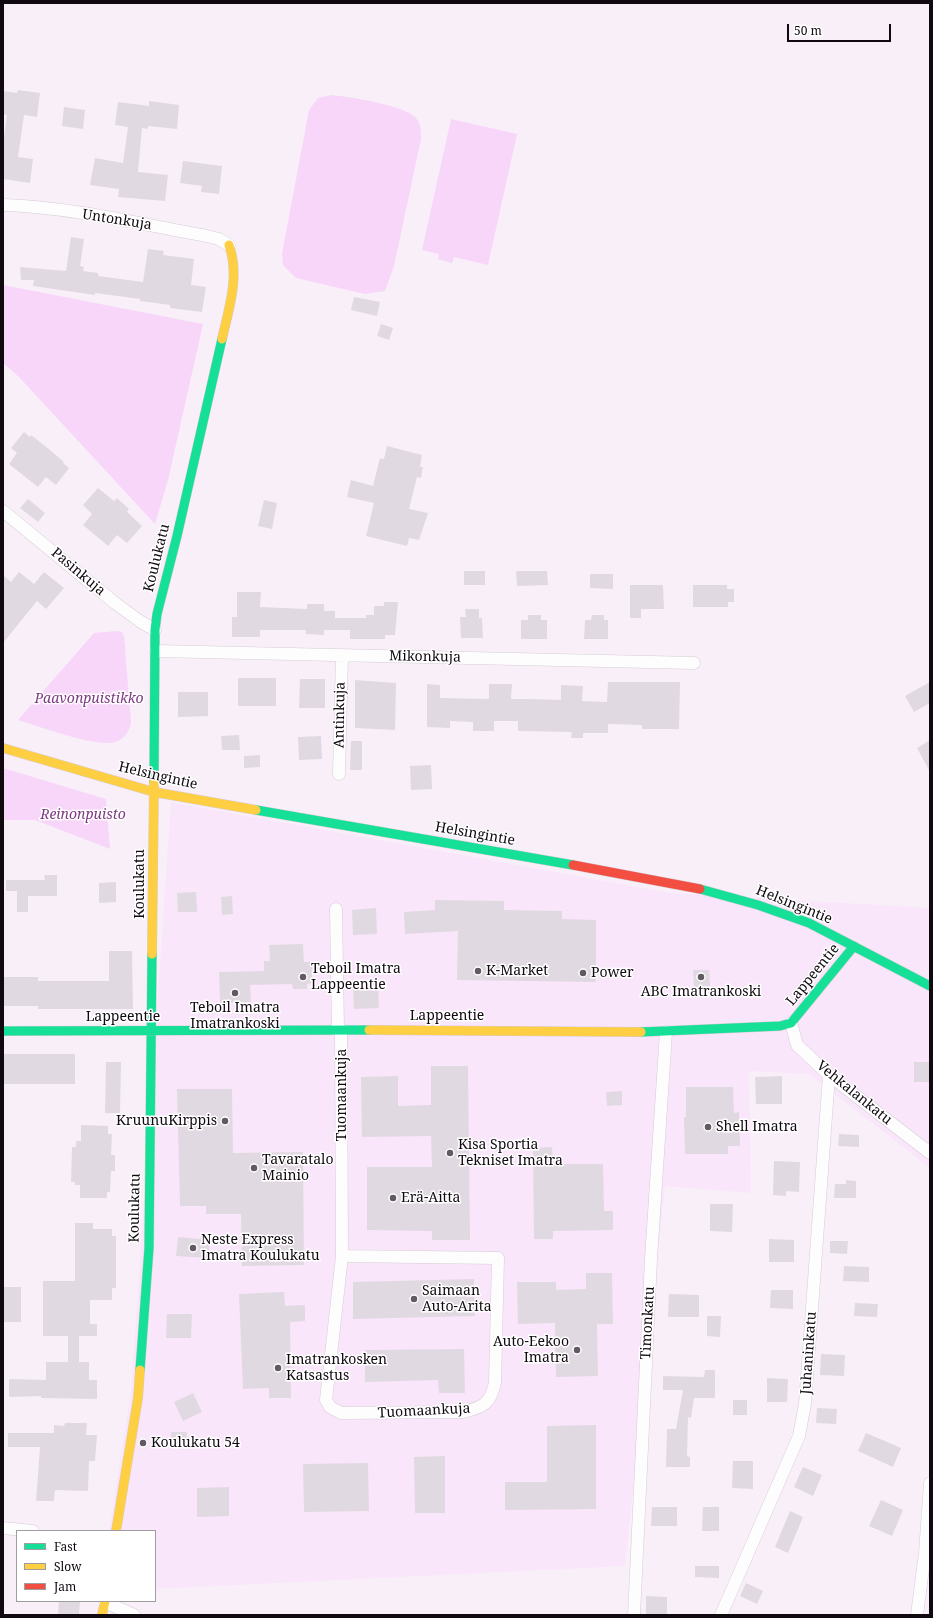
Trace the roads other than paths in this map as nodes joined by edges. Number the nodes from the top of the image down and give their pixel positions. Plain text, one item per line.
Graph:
1 (3, 205) edge
2 (229, 246) joint
3 (3, 511) edge
4 (156, 630) junction
5 (156, 651) junction
6 (342, 655) junction
7 (694, 663) dead end
8 (3, 748) edge
9 (339, 774) dead end
10 (154, 792) junction
11 (336, 909) dead end
12 (854, 946) junction
13 (930, 986) edge
14 (791, 1023) junction
15 (339, 1030) junction
16 (3, 1031) edge
17 (152, 1031) junction
18 (666, 1032) junction
19 (829, 1075) junction
20 (930, 1153) edge
21 (342, 1256) junction
22 (930, 1483) edge
23 (3, 1528) edge
24 (23, 1530) edge
25 (116, 1530) edge
26 (105, 1602) edge
27 (102, 1615) edge
28 (134, 1615) edge
29 (634, 1615) edge
30 (721, 1615) edge
31 (917, 1615) edge

1 - 2 street, Untonkuja
2 - 4 street, Koulukatu
3 - 4 street, Pasinkuja
4 - 5 street, Koulukatu
5 - 6 street, Mikonkuja
5 - 10 street, Koulukatu
6 - 7 street, Mikonkuja
6 - 9 street, Antinkuja
8 - 10 street, Helsingintie
10 - 12 street, Helsingintie
10 - 17 street, Koulukatu
11 - 15 street, Tuomaankuja
12 - 13 street, Helsingintie
12 - 14 street, Lappeentie
14 - 18 street, Lappeentie
14 - 19 street, Vehkalankatu
15 - 17 street, Lappeentie
15 - 18 street, Lappeentie
15 - 21 street, Tuomaankuja
16 - 17 street, Lappeentie
17 - 25 street, Koulukatu
18 - 29 street, Timonkatu
19 - 20 street, Vehkalankatu
19 - 30 street, Juhaninkatu
21 - 21 street, Tuomaankuja
22 - 31 street
23 - 24 street
26 - 27 street
26 - 28 street

